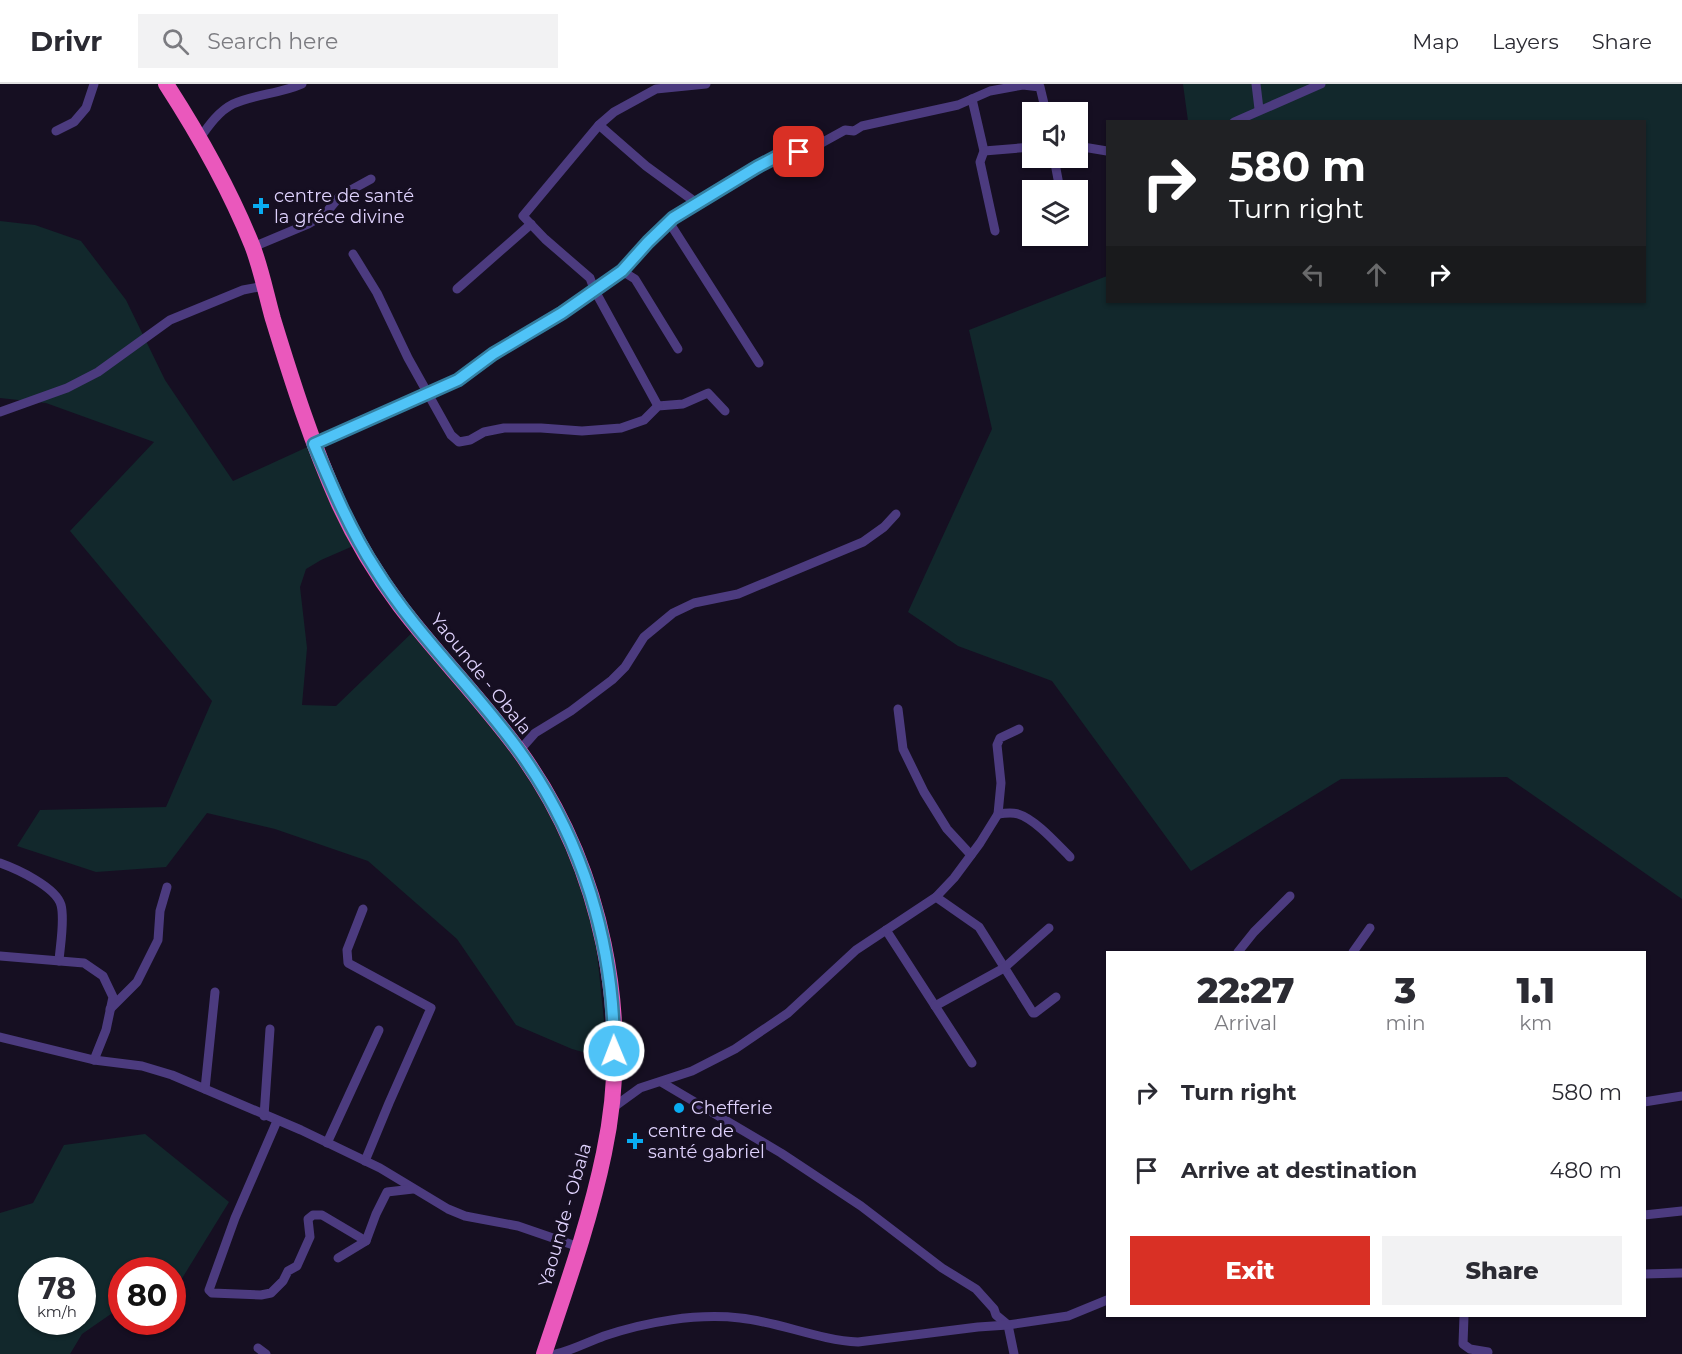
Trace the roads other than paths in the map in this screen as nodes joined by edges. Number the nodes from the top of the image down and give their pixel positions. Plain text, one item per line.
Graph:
1 (94, 84) edge
2 (166, 84) edge
3 (302, 84) edge
4 (706, 84) edge
5 (1256, 84) edge
6 (1321, 84) edge
7 (972, 99) junction
8 (1044, 102) edge
9 (1259, 110) junction
10 (1238, 120) edge
11 (599, 125) junction
12 (56, 131) dead end
13 (200, 138) junction
14 (1022, 148) edge
15 (1088, 148) edge
16 (984, 151) junction
17 (1106, 151) edge
18 (371, 179) dead end
19 (698, 204) junction
20 (669, 222) junction
21 (531, 224) junction
22 (995, 231) dead end
23 (253, 247) junction
24 (352, 254) dead end
25 (622, 271) junction
26 (264, 286) junction
27 (457, 289) dead end
28 (594, 289) junction
29 (678, 349) dead end
30 (759, 363) dead end
31 (428, 392) junction
32 (658, 406) junction
33 (725, 411) dead end
34 (0, 412) edge
35 (314, 444) junction
36 (896, 514) dead end
37 (898, 709) dead end
38 (1019, 729) dead end
39 (519, 751) junction
40 (998, 814) junction
41 (971, 855) junction
42 (1070, 857) dead end
43 (0, 863) edge
44 (167, 887) dead end
45 (1290, 896) dead end
46 (936, 897) junction
47 (363, 909) dead end
48 (1049, 928) dead end
49 (1370, 928) dead end
50 (886, 930) junction
51 (1239, 951) edge
52 (1354, 951) edge
53 (0, 956) edge
54 (58, 962) junction
55 (1004, 968) junction
56 (215, 992) dead end
57 (1056, 997) dead end
58 (935, 1006) junction
59 (110, 1009) junction
60 (270, 1029) dead end
61 (379, 1030) dead end
62 (0, 1037) edge
63 (94, 1060) junction
64 (972, 1063) dead end
65 (662, 1082) junction
66 (205, 1089) junction
67 (1682, 1096) edge
68 (1646, 1102) edge
69 (610, 1109) junction
70 (264, 1116) junction
71 (277, 1121) junction
72 (327, 1143) junction
73 (365, 1161) junction
74 (413, 1189) junction
75 (1682, 1211) edge
76 (1646, 1215) edge
77 (366, 1241) junction
78 (579, 1247) junction
79 (338, 1258) dead end
80 (1682, 1273) edge
81 (1646, 1274) edge
82 (1106, 1300) edge
83 (1464, 1317) edge
84 (1008, 1325) junction
85 (1488, 1352) dead end
86 (544, 1354) edge
87 (556, 1354) edge
88 (1014, 1354) edge

1 - 12 street
2 - 13 highway, Yaounde - Obala
3 - 13 street
4 - 11 street
5 - 9 street
6 - 9 street
7 - 8 street
7 - 16 street
7 - 19 street
9 - 10 street
11 - 19 street
11 - 21 street
13 - 23 highway, Yaounde - Obala
14 - 16 street
15 - 17 street
16 - 22 street
18 - 23 street
19 - 20 street
20 - 25 street
20 - 30 street
21 - 27 street
21 - 28 street
23 - 26 highway, Yaounde - Obala
24 - 31 street
25 - 28 street
25 - 29 street
26 - 34 street
26 - 35 highway, Yaounde - Obala
28 - 31 street
28 - 32 street
31 - 32 street
31 - 35 street
32 - 33 street
35 - 39 highway, Yaounde - Obala
36 - 39 street
37 - 41 street
38 - 40 street
39 - 69 highway, Yaounde - Obala
40 - 41 street
40 - 42 street
41 - 46 street
43 - 54 street
44 - 59 street
45 - 51 street
46 - 50 street
46 - 55 street
47 - 73 street
48 - 55 street
49 - 52 street
50 - 58 street
50 - 65 street
53 - 54 street
54 - 59 street
55 - 57 street
55 - 58 street
56 - 66 street
58 - 64 street
59 - 63 street
60 - 70 street
61 - 72 street
62 - 63 street
63 - 66 street
65 - 69 street
65 - 84 street
66 - 70 street
67 - 68 street
69 - 78 highway, Yaounde - Obala
70 - 71 street
71 - 72 street
71 - 77 street
72 - 73 street
73 - 74 street
74 - 77 street
74 - 78 street
75 - 76 street
77 - 79 street
78 - 86 highway, Yaounde - Obala
80 - 81 street
82 - 84 street
83 - 85 street
84 - 87 street
84 - 88 street

